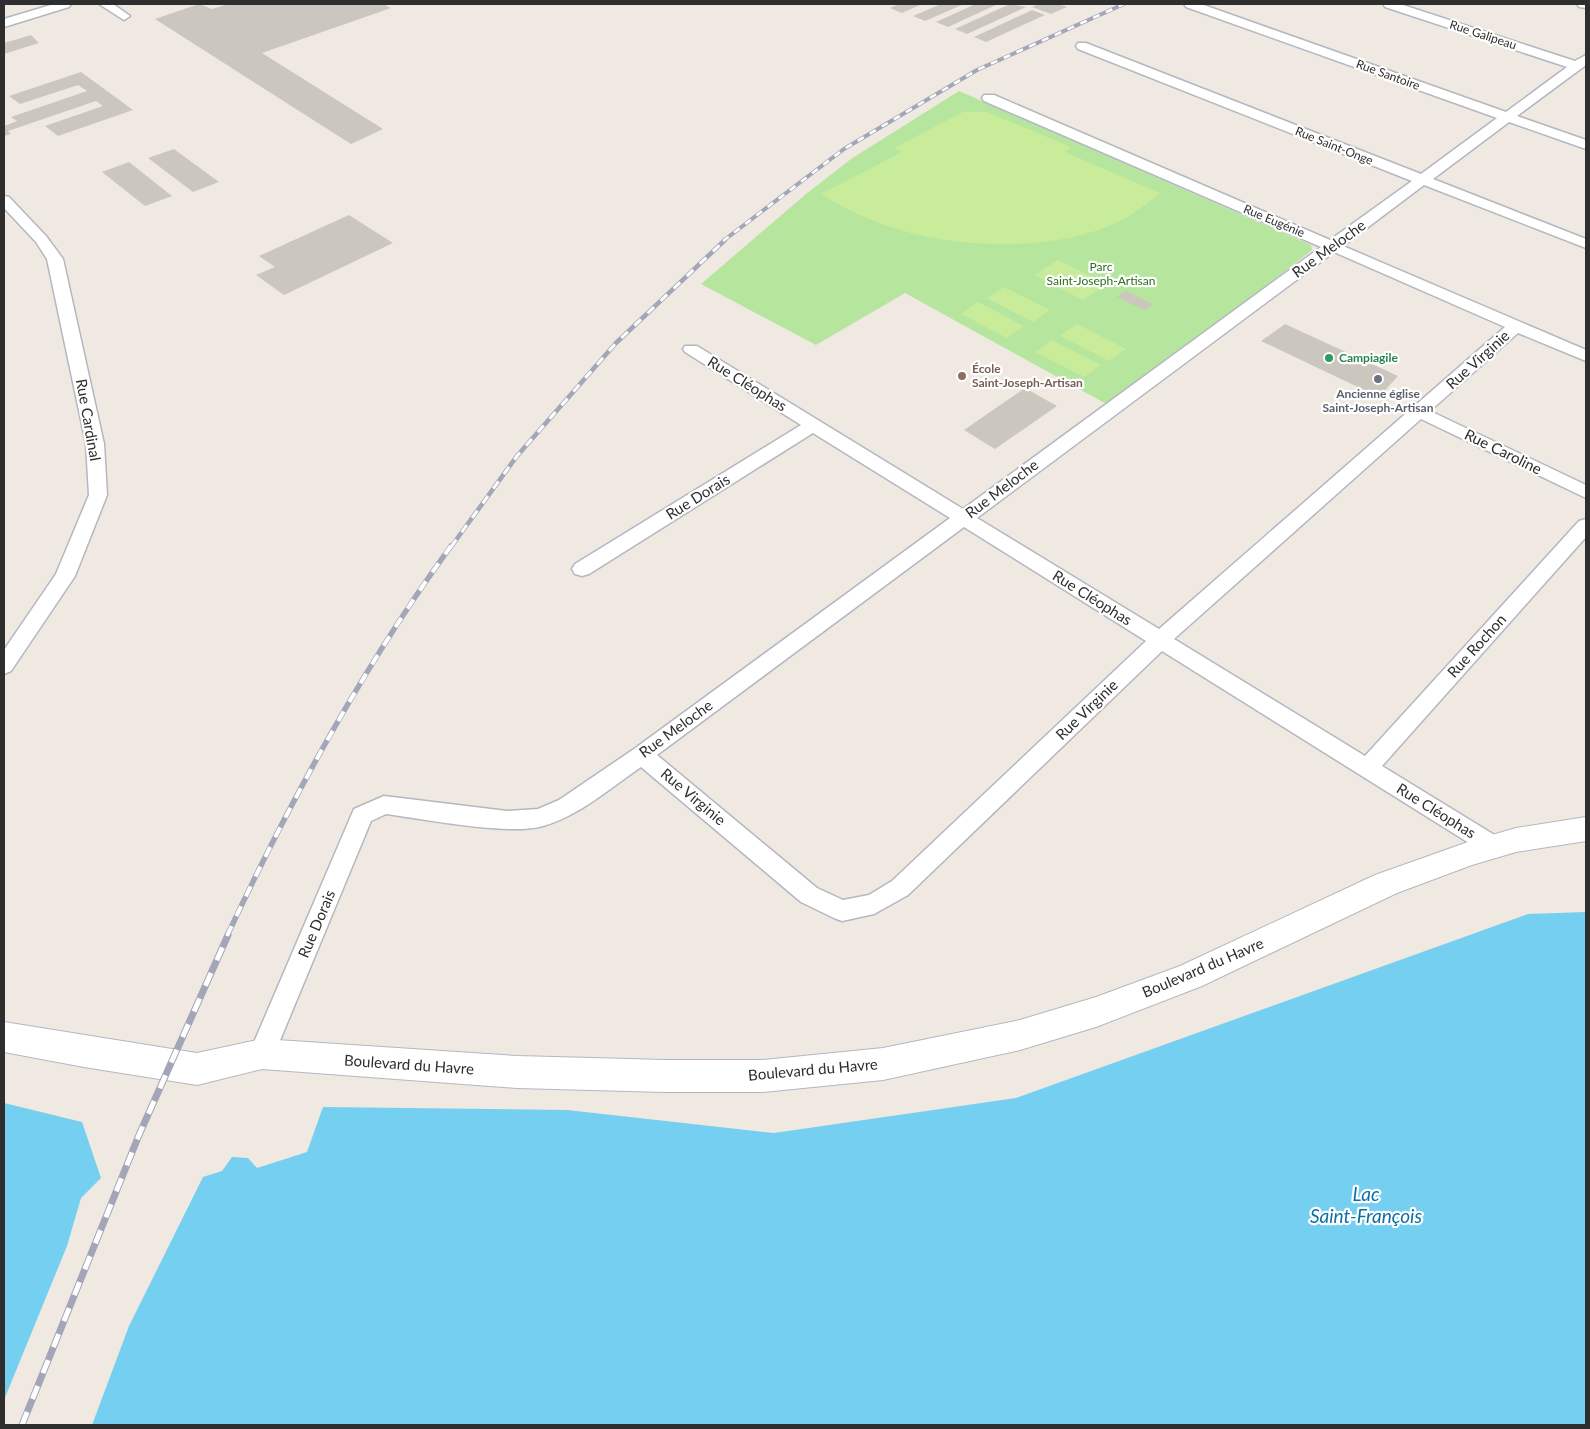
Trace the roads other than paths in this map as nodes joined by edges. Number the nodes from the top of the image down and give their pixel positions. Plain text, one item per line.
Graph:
1 (65, 4) edge
2 (105, 4) edge
3 (1190, 4) edge
4 (1389, 4) edge
5 (1583, 4) edge
6 (1586, 5) edge
7 (124, 16) dead end
8 (4, 23) edge
9 (1082, 46) dead end
10 (1582, 63) edge
11 (989, 98) dead end
12 (1508, 118) junction
13 (1586, 145) edge
14 (1422, 180) junction
15 (4, 200) edge
16 (1586, 244) edge
17 (1333, 246) junction
18 (1516, 326) junction
19 (691, 350) dead end
20 (1586, 356) edge
21 (1419, 412) junction
22 (813, 425) junction
23 (1586, 492) edge
24 (963, 518) junction
25 (1586, 525) edge
26 (582, 569) dead end
27 (1160, 640) junction
28 (4, 666) edge
29 (642, 755) junction
30 (1367, 768) junction
31 (384, 805) joint
32 (1586, 829) edge
33 (1493, 846) junction
34 (4, 1037) edge
35 (262, 1054) junction

1 - 8 street
2 - 7 street
3 - 12 street, Rue Santoire
4 - 10 street, Rue Galipeau
5 - 6 street
9 - 14 street, Rue Saint-Onge
10 - 12 street, Rue Meloche
11 - 17 street, Rue Eugénie
12 - 13 street, Rue Santoire
12 - 14 street, Rue Meloche
14 - 16 street, Rue Saint-Onge
14 - 17 street, Rue Meloche
15 - 28 street, Rue Cardinal
17 - 18 street, Rue Eugénie
17 - 24 street, Rue Meloche
18 - 20 street, Rue Eugénie
18 - 21 street, Rue Virginie
19 - 22 street, Rue Cléophas
21 - 23 street, Rue Caroline
21 - 27 street, Rue Virginie
22 - 24 street, Rue Cléophas
22 - 26 street, Rue Dorais
24 - 27 street, Rue Cléophas
24 - 29 street, Rue Meloche
25 - 30 street, Rue Rochon
27 - 29 street, Rue Virginie
27 - 30 street, Rue Cléophas
29 - 31 street, Rue Meloche
30 - 33 street, Rue Cléophas
31 - 35 street, Rue Dorais
32 - 33 street, Boulevard du Havre
33 - 35 street, Boulevard du Havre
34 - 35 street, Boulevard du Havre

